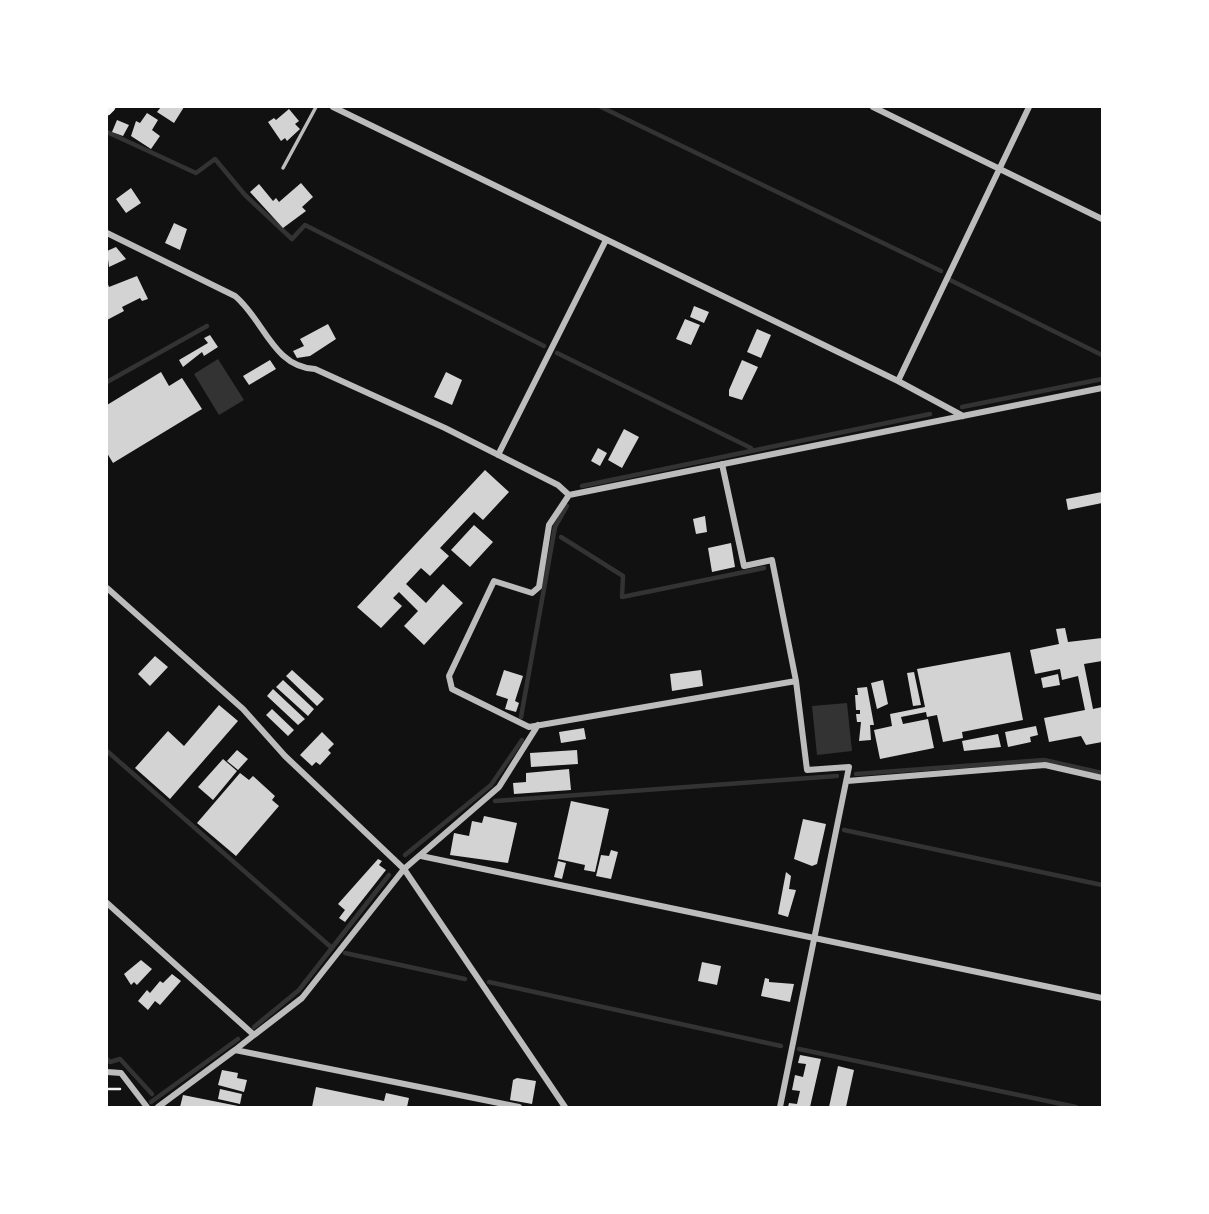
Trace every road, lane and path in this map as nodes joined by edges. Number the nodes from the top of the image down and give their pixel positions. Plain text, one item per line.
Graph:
1 (111, 107) edge
2 (316, 107) edge
3 (333, 107) edge
4 (873, 107) edge
5 (1029, 107) edge
6 (107, 111) edge
7 (283, 168) dead end
8 (1000, 168) junction
9 (1102, 219) edge
10 (107, 233) edge
11 (606, 240) junction
12 (898, 381) junction
13 (1102, 388) edge
14 (962, 416) junction
15 (498, 455) junction
16 (722, 464) junction
17 (569, 495) junction
18 (107, 588) edge
19 (796, 681) junction
20 (537, 725) junction
21 (1102, 778) edge
22 (847, 781) junction
23 (421, 856) junction
24 (404, 869) junction
25 (107, 904) edge
26 (815, 938) junction
27 (1102, 998) edge
28 (254, 1035) junction
29 (234, 1050) junction
30 (107, 1072) edge
31 (147, 1107) edge
32 (158, 1107) edge
33 (519, 1107) edge
34 (565, 1107) edge
35 (780, 1107) edge

1 - 6 main road
2 - 7 lane
3 - 11 street
4 - 8 street
5 - 8 street
8 - 9 street
8 - 12 street
10 - 15 street
11 - 12 street
11 - 15 street
12 - 14 street
13 - 14 street
14 - 16 street
15 - 17 street
16 - 17 street
16 - 19 street
17 - 20 street
18 - 24 street
19 - 20 street
19 - 22 street
20 - 23 street
21 - 22 street
22 - 26 street
23 - 24 street
23 - 26 street
24 - 28 street
24 - 34 street
25 - 28 street
26 - 27 street
26 - 35 street
28 - 29 street
29 - 32 street
29 - 33 street
30 - 31 street

